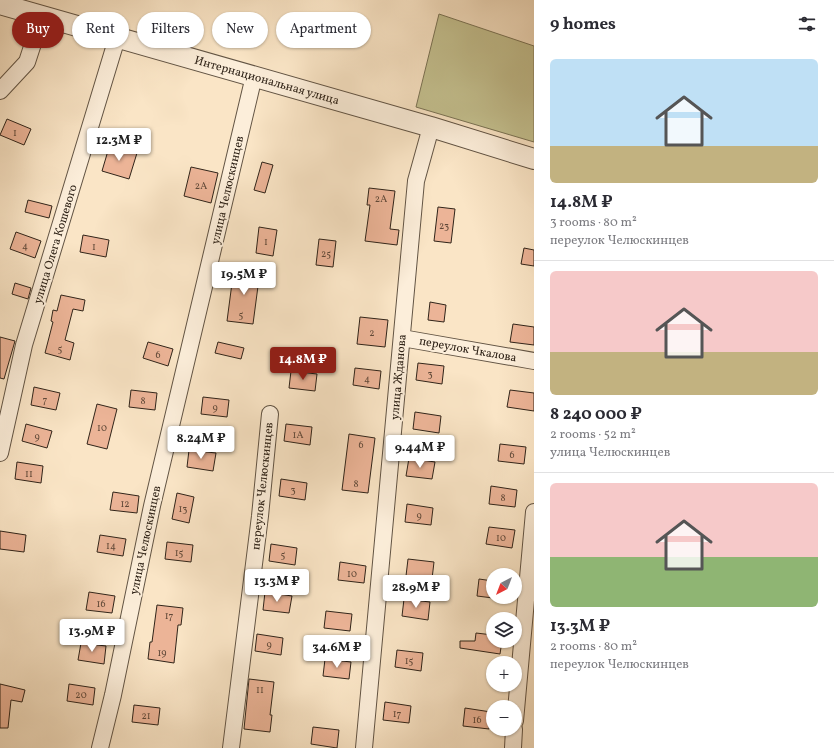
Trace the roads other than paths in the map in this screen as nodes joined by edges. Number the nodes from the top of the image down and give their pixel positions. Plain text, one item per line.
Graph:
1 (0, 4) edge
2 (28, 12) edge
3 (129, 41) edge
4 (32, 48) edge
5 (114, 48) edge
6 (254, 76) junction
7 (0, 90) edge
8 (431, 127) junction
9 (534, 159) edge
10 (402, 338) junction
11 (534, 361) edge
12 (270, 414) dead end
13 (0, 452) edge
14 (534, 512) edge
15 (517, 700) edge
16 (514, 736) edge
17 (100, 748) edge
18 (231, 748) edge
19 (364, 748) edge
20 (513, 748) edge

1 - 2 street, Интернациональная улица
3 - 6 street, Интернациональная улица
4 - 7 street
5 - 13 street, улица Олега Кошевого
6 - 8 street, Интернациональная улица
6 - 17 street, улица Челюскинцев
8 - 9 street, Интернациональная улица
8 - 10 street, улица Жданова
10 - 11 street, переулок Чкалова
10 - 19 street, улица Жданова
12 - 18 street, переулок Челюскинцев
14 - 15 street
16 - 20 street

